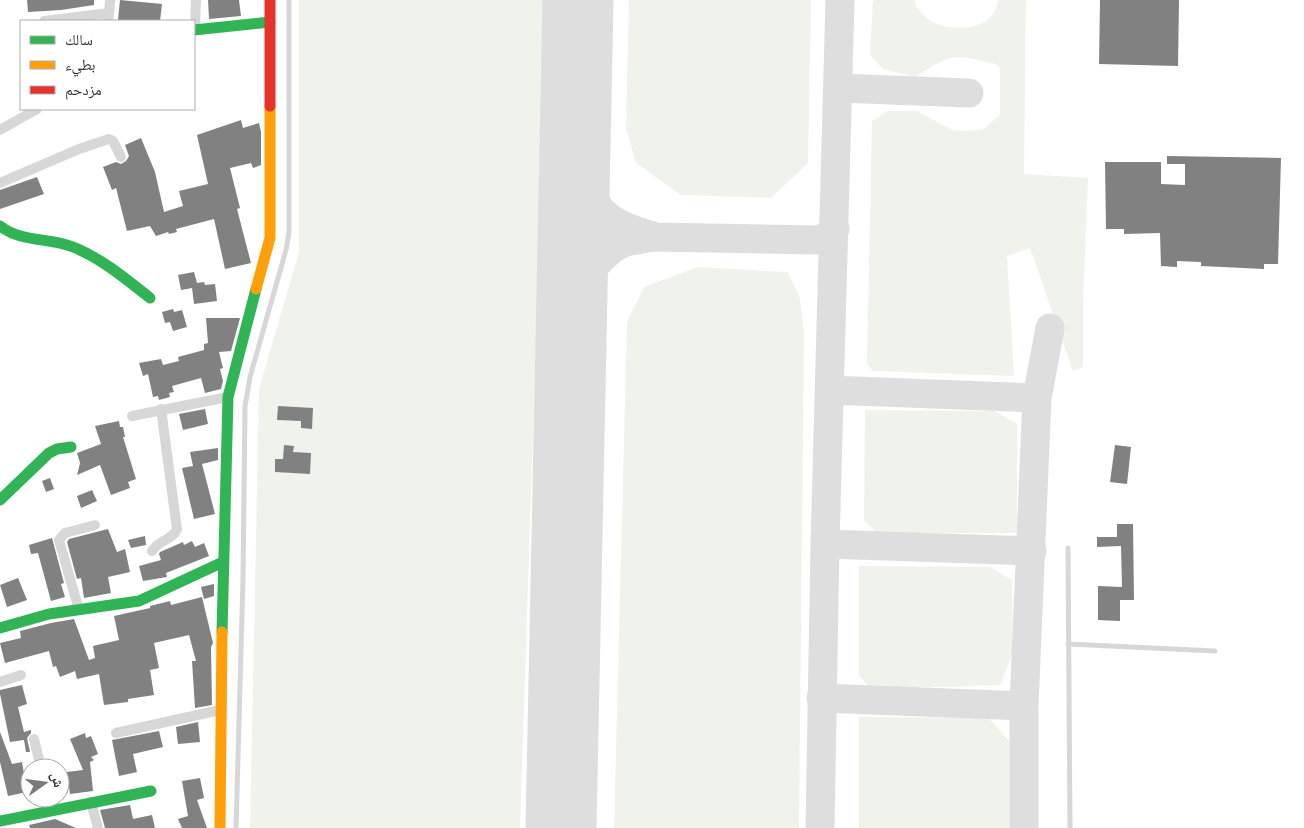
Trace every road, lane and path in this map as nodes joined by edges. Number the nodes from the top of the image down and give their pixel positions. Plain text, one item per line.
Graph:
1 (110, 0) edge
2 (196, 0) edge
3 (270, 0) edge
4 (289, 0) edge
5 (109, 17) edge
6 (60, 20) edge
7 (195, 20) edge
8 (270, 22) junction
9 (195, 30) edge
10 (35, 110) edge
11 (0, 130) edge
12 (121, 157) dead end
13 (0, 183) edge
14 (0, 226) edge
15 (150, 298) dead end
16 (228, 397) junction
17 (161, 409) junction
18 (132, 416) dead end
19 (71, 447) dead end
20 (0, 500) edge
21 (95, 525) dead end
22 (1068, 548) dead end
23 (152, 551) dead end
24 (223, 562) junction
25 (79, 610) junction
26 (0, 628) edge
27 (1068, 644) junction
28 (1215, 652) dead end
29 (21, 675) dead end
30 (0, 682) edge
31 (220, 710) junction
32 (116, 733) dead end
33 (34, 739) dead end
34 (39, 758) edge
35 (151, 791) dead end
36 (92, 802) junction
37 (70, 803) edge
38 (38, 808) edge
39 (0, 821) edge
40 (98, 828) edge
41 (220, 828) edge
42 (236, 828) edge
43 (1070, 828) edge

1 - 5 street
2 - 7 street
3 - 8 main road
4 - 42 lane
5 - 6 street
8 - 9 main road
8 - 16 main road
10 - 11 street
12 - 13 street
14 - 15 main road
16 - 17 street
16 - 24 main road
17 - 18 street
17 - 23 street
19 - 20 main road
21 - 25 street
22 - 27 lane
24 - 25 main road
24 - 31 main road
25 - 26 main road
27 - 28 lane
27 - 43 lane
29 - 30 street
31 - 32 street
31 - 41 main road
33 - 34 street
35 - 36 main road
36 - 37 main road
36 - 40 street
38 - 39 main road

